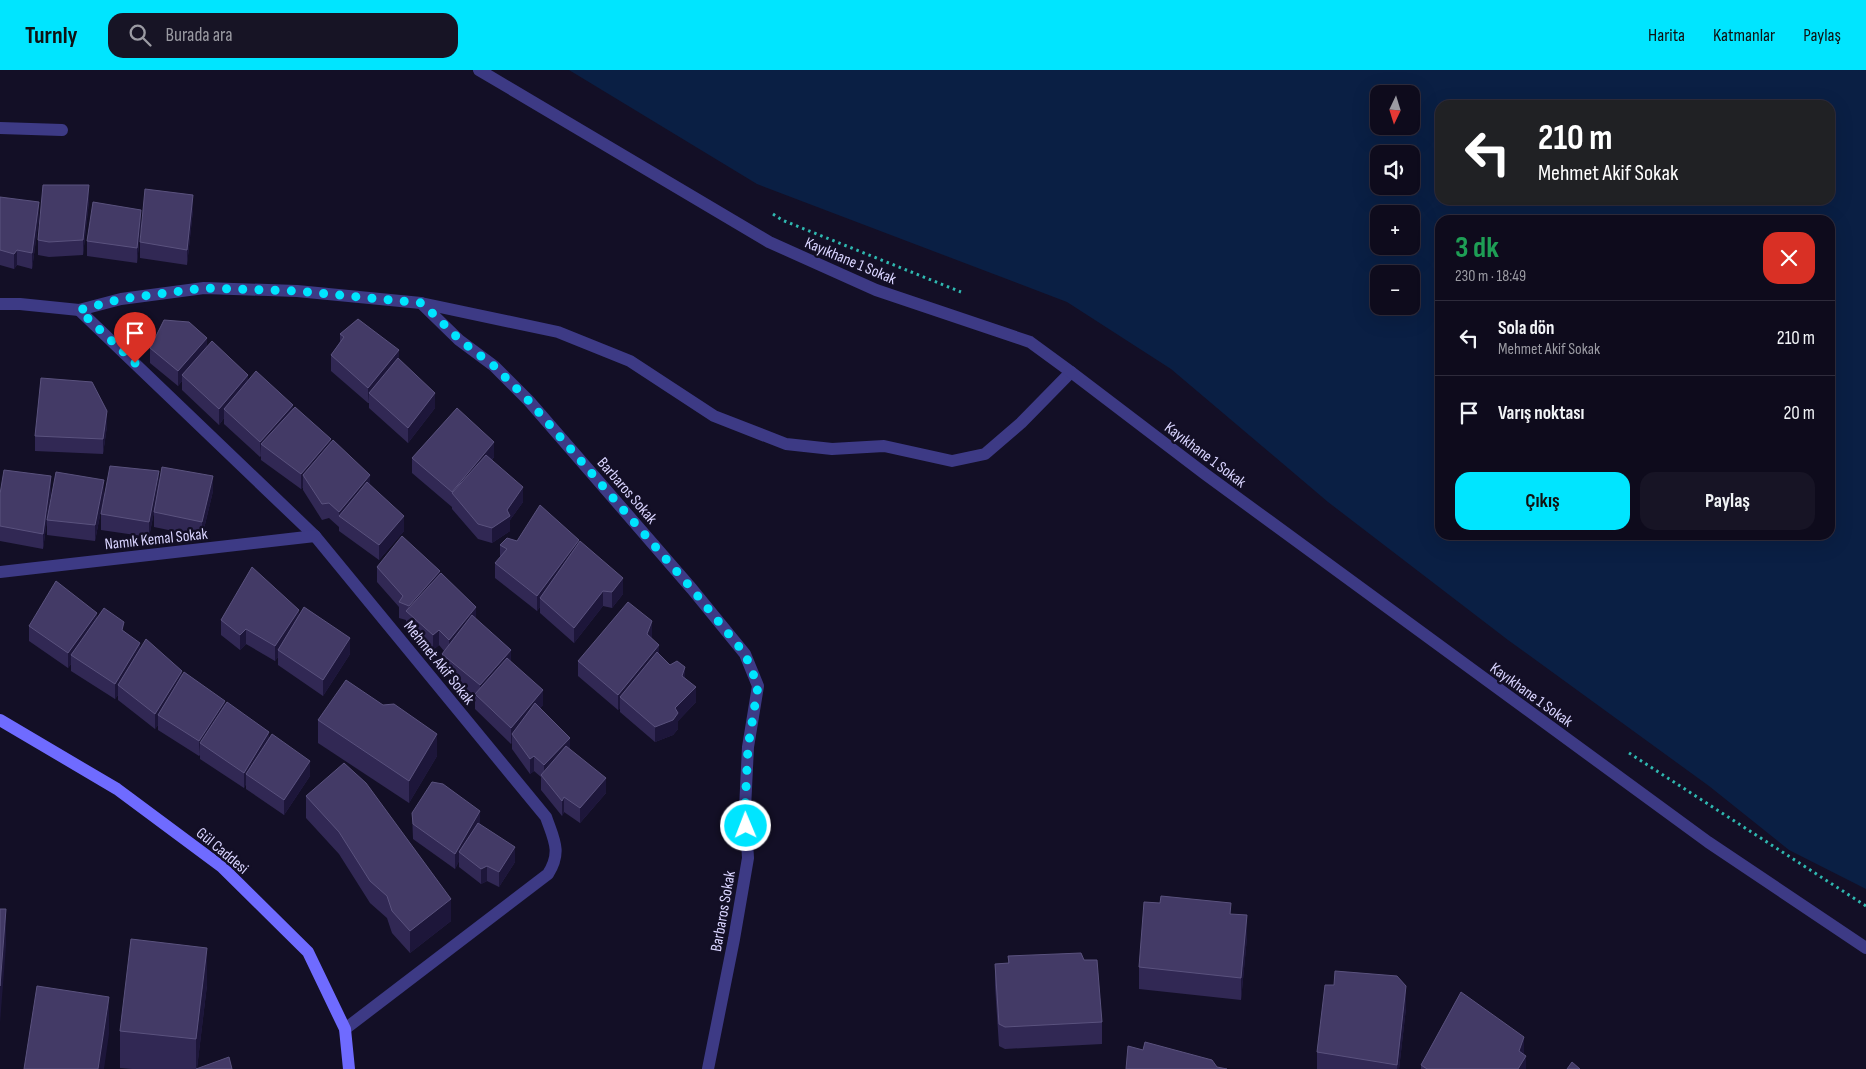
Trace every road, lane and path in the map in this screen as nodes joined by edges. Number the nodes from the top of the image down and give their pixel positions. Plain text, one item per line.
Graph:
1 (479, 70) edge
2 (0, 128) edge
3 (62, 130) dead end
4 (422, 303) junction
5 (0, 304) edge
6 (79, 310) junction
7 (1071, 372) junction
8 (315, 536) junction
9 (0, 572) edge
10 (0, 720) edge
11 (1866, 948) edge
12 (345, 1029) junction
13 (349, 1069) edge
14 (708, 1069) edge

1 - 7 street, Kayıkhane 1 Sokak
2 - 3 street
4 - 6 street
4 - 7 street
4 - 14 street, Barbaros Sokak
5 - 6 street
6 - 8 street, Mehmet Akif Sokak
7 - 11 street, Kayıkhane 1 Sokak
8 - 9 street, Namık Kemal Sokak
8 - 12 street, Mehmet Akif Sokak
10 - 12 main road, Gül Caddesi
12 - 13 main road, Gül Caddesi

